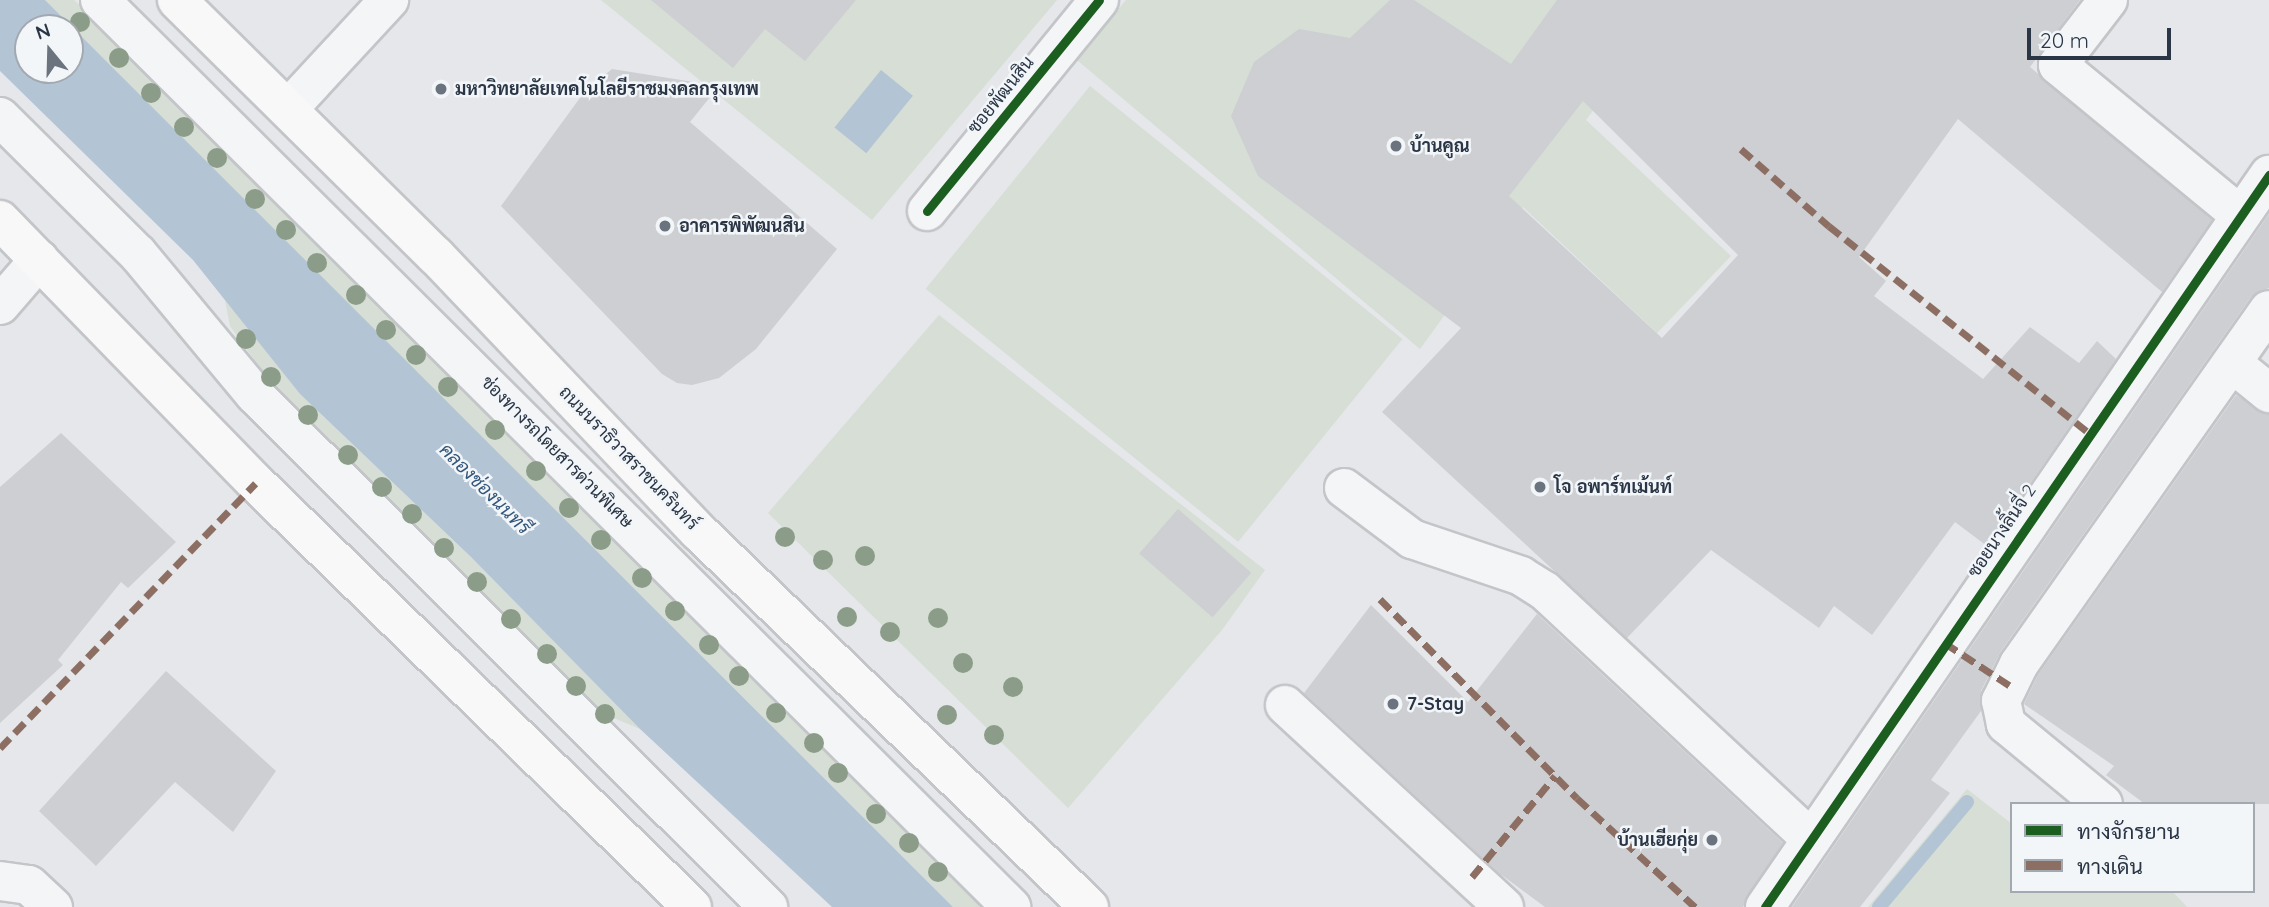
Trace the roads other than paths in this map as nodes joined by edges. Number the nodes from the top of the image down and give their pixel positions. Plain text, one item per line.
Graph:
1 (100, 0) edge
2 (177, 0) edge
3 (389, 0) edge
4 (1099, 0) edge
5 (2109, 0) edge
6 (288, 109) junction
7 (0, 117) edge
8 (2269, 175) edge
9 (927, 211) dead end
10 (2240, 215) junction
11 (0, 220) edge
12 (39, 260) junction
13 (0, 305) edge
14 (2269, 310) edge
15 (2232, 363) junction
16 (2269, 393) edge
17 (1344, 488) dead end
18 (1284, 705) dead end
19 (2101, 802) edge
20 (1811, 839) junction
21 (0, 881) edge
22 (53, 907) edge
23 (692, 907) edge
24 (768, 907) edge
25 (1011, 907) edge
26 (1089, 907) edge
27 (1504, 907) edge
28 (1765, 907) edge

1 - 25 street, ช่องทางรถโดยสารด่วนพิเศษ
2 - 6 main road, ถนนนราธิวาสราชนครินทร์
3 - 6 street
4 - 9 street, ซอยพัฒนสิน
5 - 10 street
6 - 26 main road, ถนนนราธิวาสราชนครินทร์
7 - 24 street
8 - 10 street, ซอยนางลิ้นจี่ 2
10 - 20 street, ซอยนางลิ้นจี่ 2
11 - 12 main road
12 - 13 street
12 - 23 main road
14 - 15 street
15 - 16 street
15 - 19 street
17 - 20 street
18 - 27 street
20 - 28 street, ซอยนางลิ้นจี่ 2
21 - 22 street

